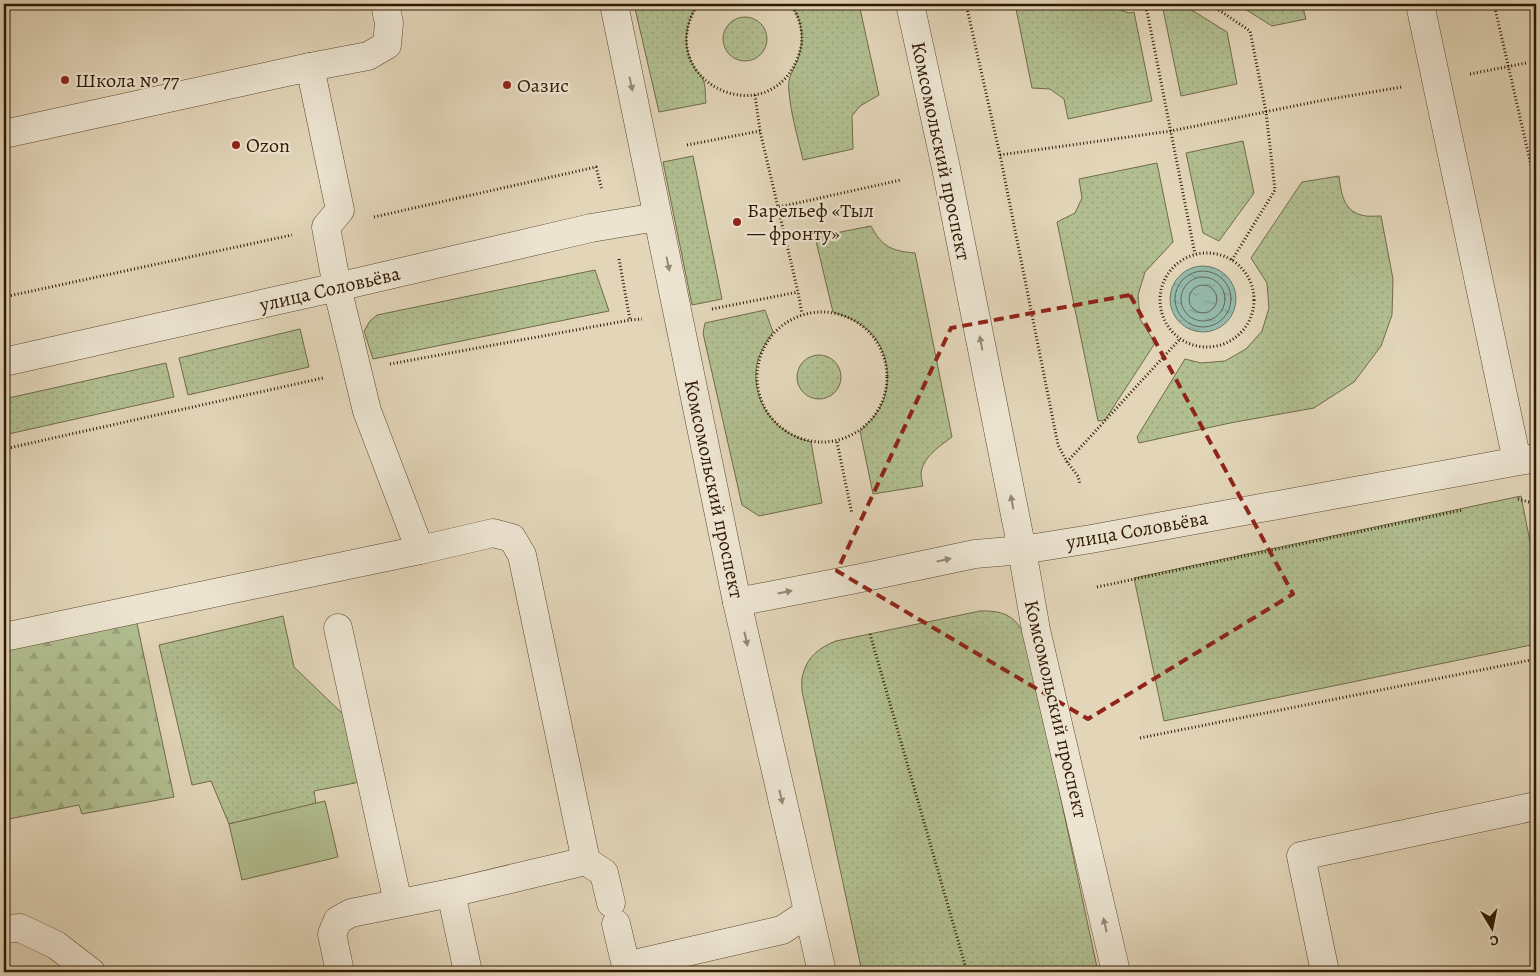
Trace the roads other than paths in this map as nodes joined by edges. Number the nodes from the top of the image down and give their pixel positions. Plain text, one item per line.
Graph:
1 (385, 4) edge
2 (614, 4) edge
3 (910, 4) edge
4 (1420, 4) edge
5 (310, 66) junction
6 (4, 134) edge
7 (657, 217) junction
8 (336, 288) junction
9 (4, 362) edge
10 (1526, 459) edge
11 (420, 550) junction
12 (1022, 550) junction
13 (737, 602) junction
14 (338, 628) dead end
15 (4, 637) edge
16 (1536, 806) edge
17 (586, 861) junction
18 (450, 893) junction
19 (398, 903) junction
20 (808, 913) junction
21 (4, 929) edge
22 (625, 969) edge
23 (91, 972) edge
24 (340, 972) edge
25 (468, 972) edge
26 (822, 972) edge
27 (1116, 972) edge
28 (1325, 972) edge

1 - 5 street
2 -> 7 street, Комсомольский проспект
12 -> 3 street, Комсомольский проспект
4 - 10 street
5 - 6 street
5 - 8 street
7 - 8 street, улица Соловьёва
7 -> 13 street, Комсомольский проспект
8 - 9 street, улица Соловьёва
8 - 11 street
10 - 12 street, улица Соловьёва
11 - 15 street
11 - 17 street
13 -> 12 street, улица Соловьёва
27 -> 12 street, Комсомольский проспект
13 -> 20 street, Комсомольский проспект
14 - 19 street
16 - 28 street
17 - 18 street
17 - 22 street
18 - 19 street
18 - 25 street
19 - 24 street
20 - 22 street
20 - 26 street, Комсомольский проспект
21 - 23 street

